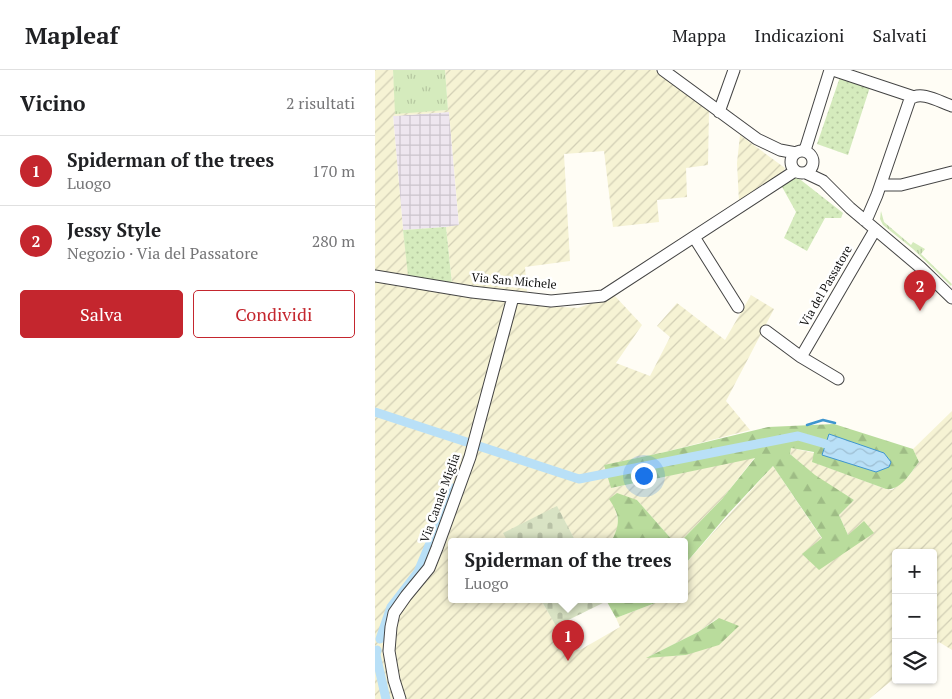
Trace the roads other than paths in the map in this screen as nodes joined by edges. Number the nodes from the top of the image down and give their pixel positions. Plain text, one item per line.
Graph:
1 (663, 70) edge
2 (734, 70) edge
3 (831, 70) edge
4 (913, 97) junction
5 (952, 106) edge
6 (719, 112) junction
7 (801, 163) junction
8 (952, 172) edge
9 (881, 185) junction
10 (864, 220) junction
11 (875, 230) junction
12 (694, 237) junction
13 (375, 276) edge
14 (513, 297) junction
15 (952, 298) edge
16 (738, 307) dead end
17 (766, 331) dead end
18 (801, 357) junction
19 (838, 379) dead end
20 (400, 699) edge

1 - 6 street
2 - 6 street
3 - 4 street
3 - 7 street
4 - 5 street
4 - 9 street
6 - 7 street
7 - 10 street
7 - 12 street, Via San Michele
8 - 9 street
9 - 10 street
10 - 11 street
11 - 15 street
11 - 18 street, Via del Passatore
12 - 14 street, Via San Michele
12 - 16 street
13 - 14 street, Via San Michele
14 - 20 street, Via Canale Miglia
17 - 18 street
18 - 19 street

